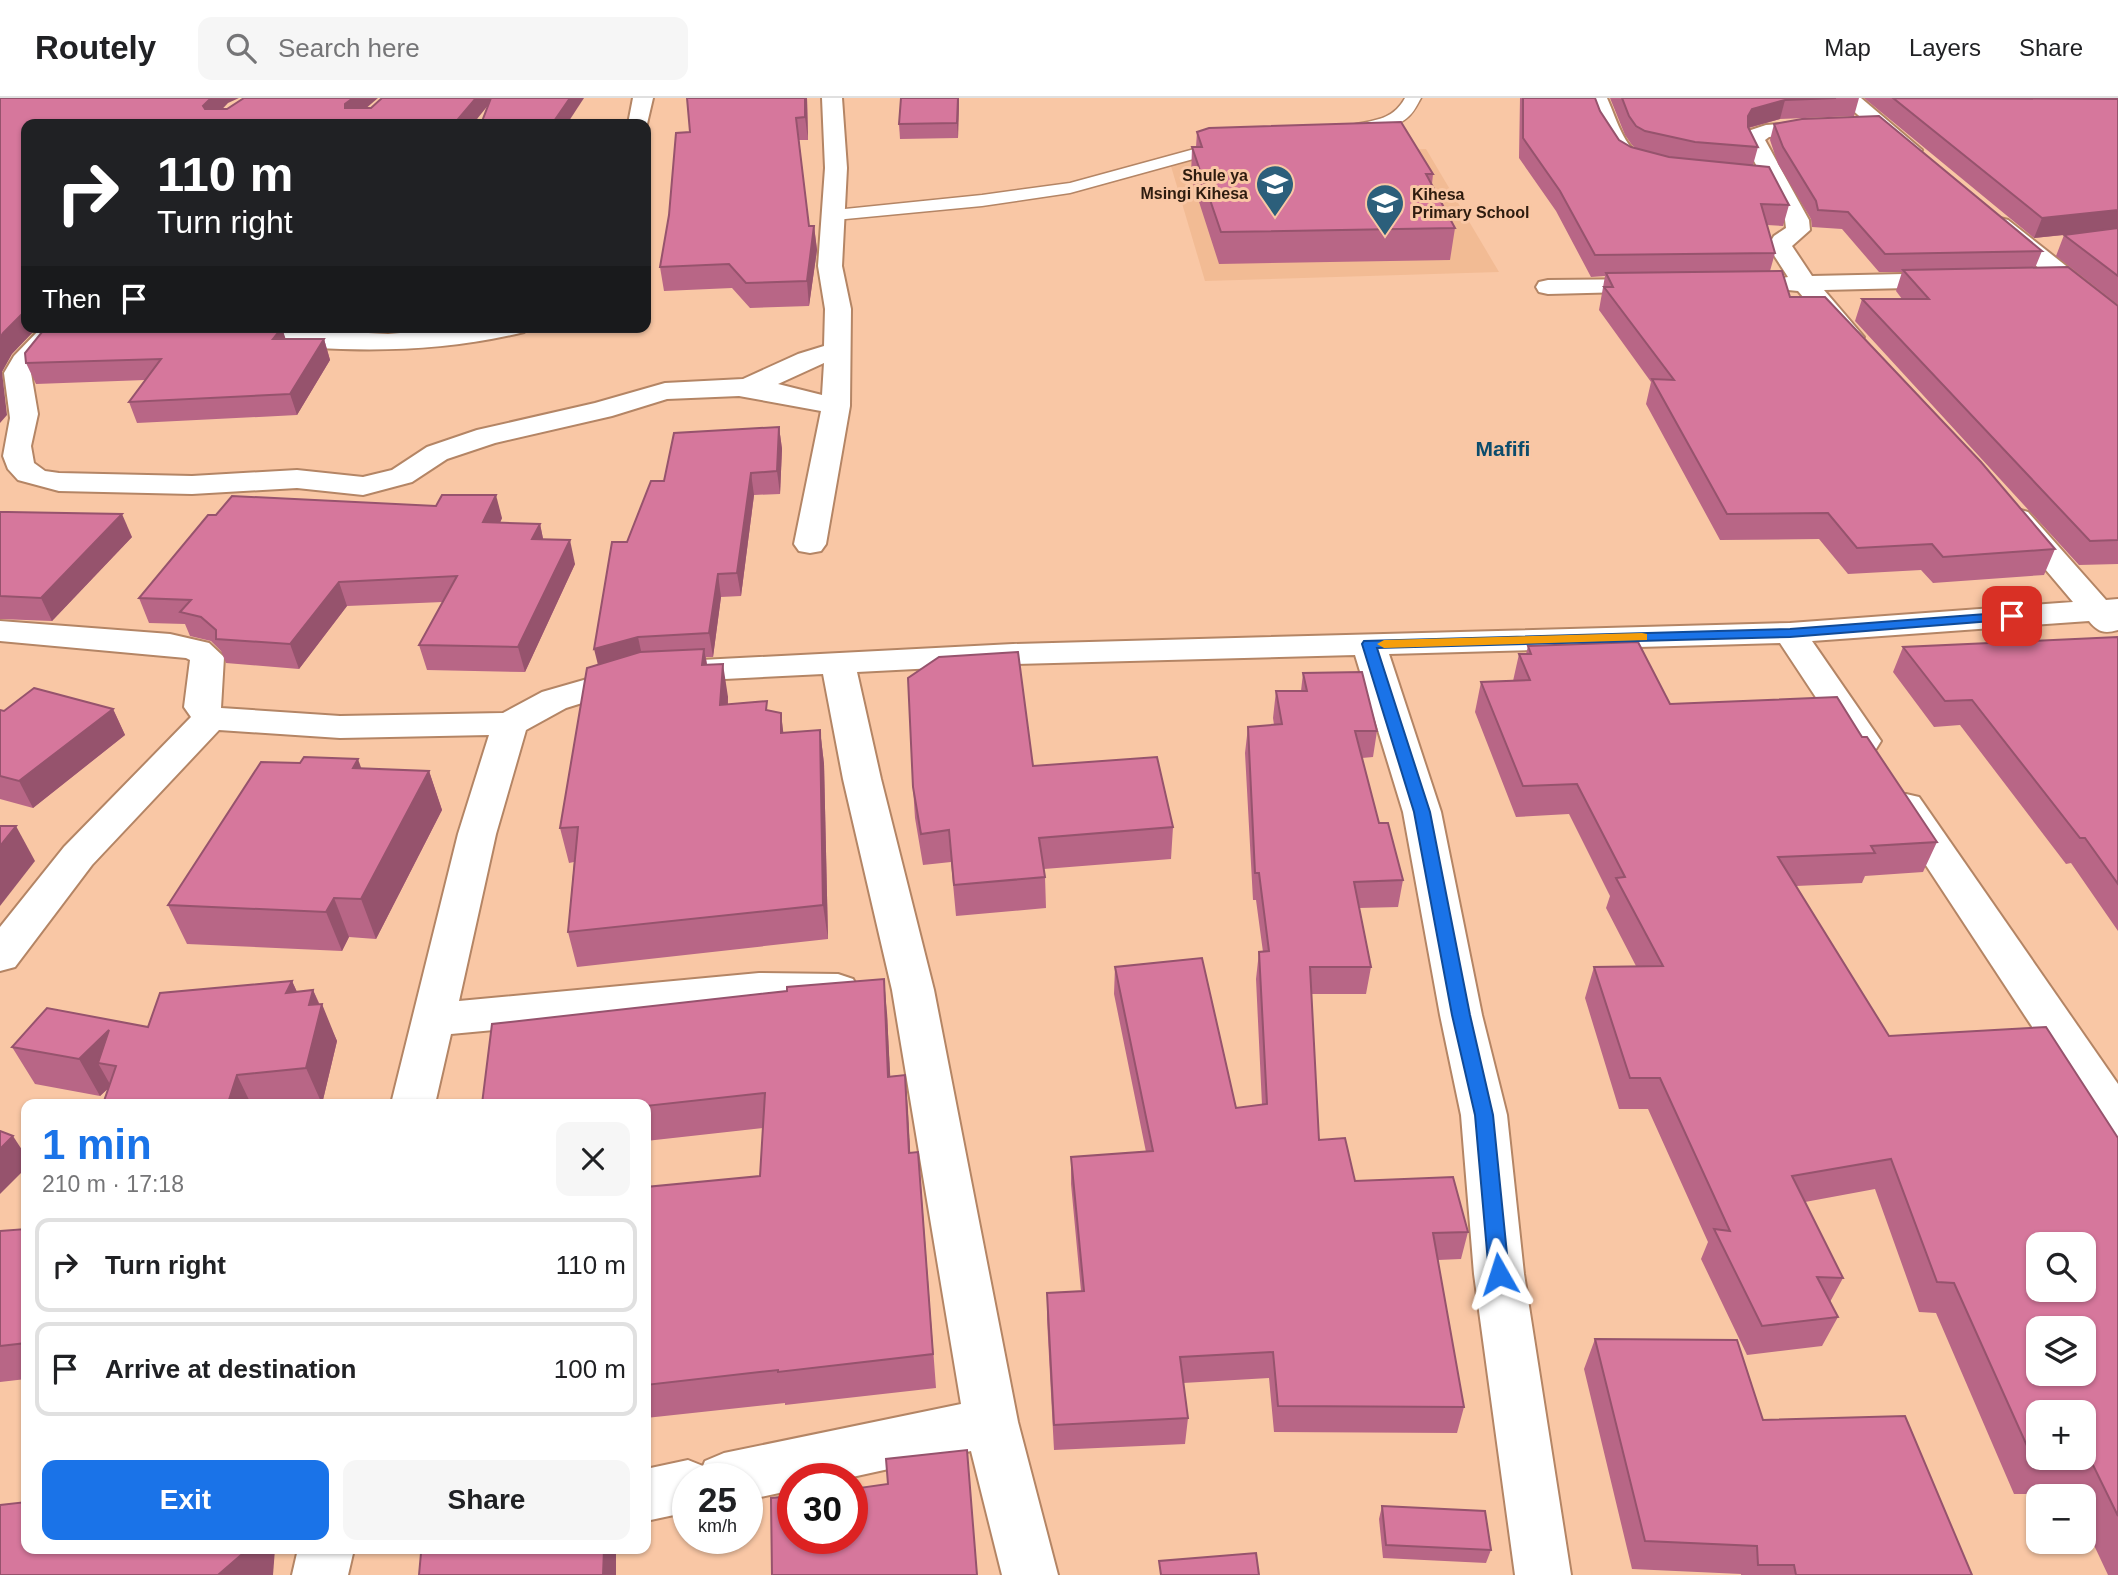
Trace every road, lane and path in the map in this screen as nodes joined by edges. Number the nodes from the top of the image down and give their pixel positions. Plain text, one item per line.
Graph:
1 (643, 98) edge
2 (832, 98) edge
3 (1413, 98) edge
4 (1597, 98) edge
5 (1849, 98) edge
6 (639, 119) edge
7 (1880, 124) junction
8 (1334, 131) edge
9 (1243, 142) edge
10 (1671, 166) edge
11 (1933, 169) edge
12 (1750, 176) edge
13 (1774, 178) junction
14 (1986, 213) edge
15 (835, 215) junction
16 (2063, 245) edge
17 (2028, 249) junction
18 (2037, 279) edge
19 (2064, 279) junction
20 (1968, 280) edge
21 (1805, 284) junction
22 (1676, 285) edge
23 (1767, 285) edge
24 (1548, 287) dead end
25 (2118, 320) edge
26 (52, 333) edge
27 (222, 333) edge
28 (479, 333) edge
29 (838, 350) junction
30 (1871, 359) edge
31 (738, 389) junction
32 (836, 406) junction
33 (2000, 499) edge
34 (810, 544) dead end
35 (2110, 617) edge
36 (0, 631) edge
37 (1790, 633) junction
38 (1369, 644) junction
39 (838, 662) junction
40 (210, 718) junction
41 (510, 724) junction
42 (0, 956) edge
43 (913, 990) junction
44 (432, 1020) junction
45 (413, 1099) edge
46 (2118, 1120) edge
47 (991, 1422) junction
48 (763, 1471) edge
49 (672, 1489) edge
50 (651, 1494) edge
51 (325, 1554) edge
52 (320, 1575) edge
53 (1030, 1575) edge
54 (1543, 1575) edge

1 - 6 street
2 - 15 street
3 - 8 lane
4 - 10 street
5 - 7 street
7 - 11 street
7 - 13 street
9 - 15 lane
12 - 13 street
13 - 21 street
14 - 17 street
15 - 29 street
16 - 17 street
17 - 19 street
18 - 19 street
19 - 25 street
20 - 21 street
21 - 23 street
21 - 30 street
22 - 24 street
26 - 31 street
27 - 28 street
29 - 31 street
29 - 32 street
31 - 32 street
32 - 34 street
33 - 35 street
35 - 37 street
36 - 40 street
37 - 38 street
37 - 46 street
38 - 39 street
38 - 54 street
39 - 41 street
39 - 43 street
40 - 41 street
40 - 42 street
41 - 44 street
43 - 44 street
43 - 47 street
44 - 45 street
47 - 48 street
47 - 53 street
49 - 50 street
51 - 52 street

